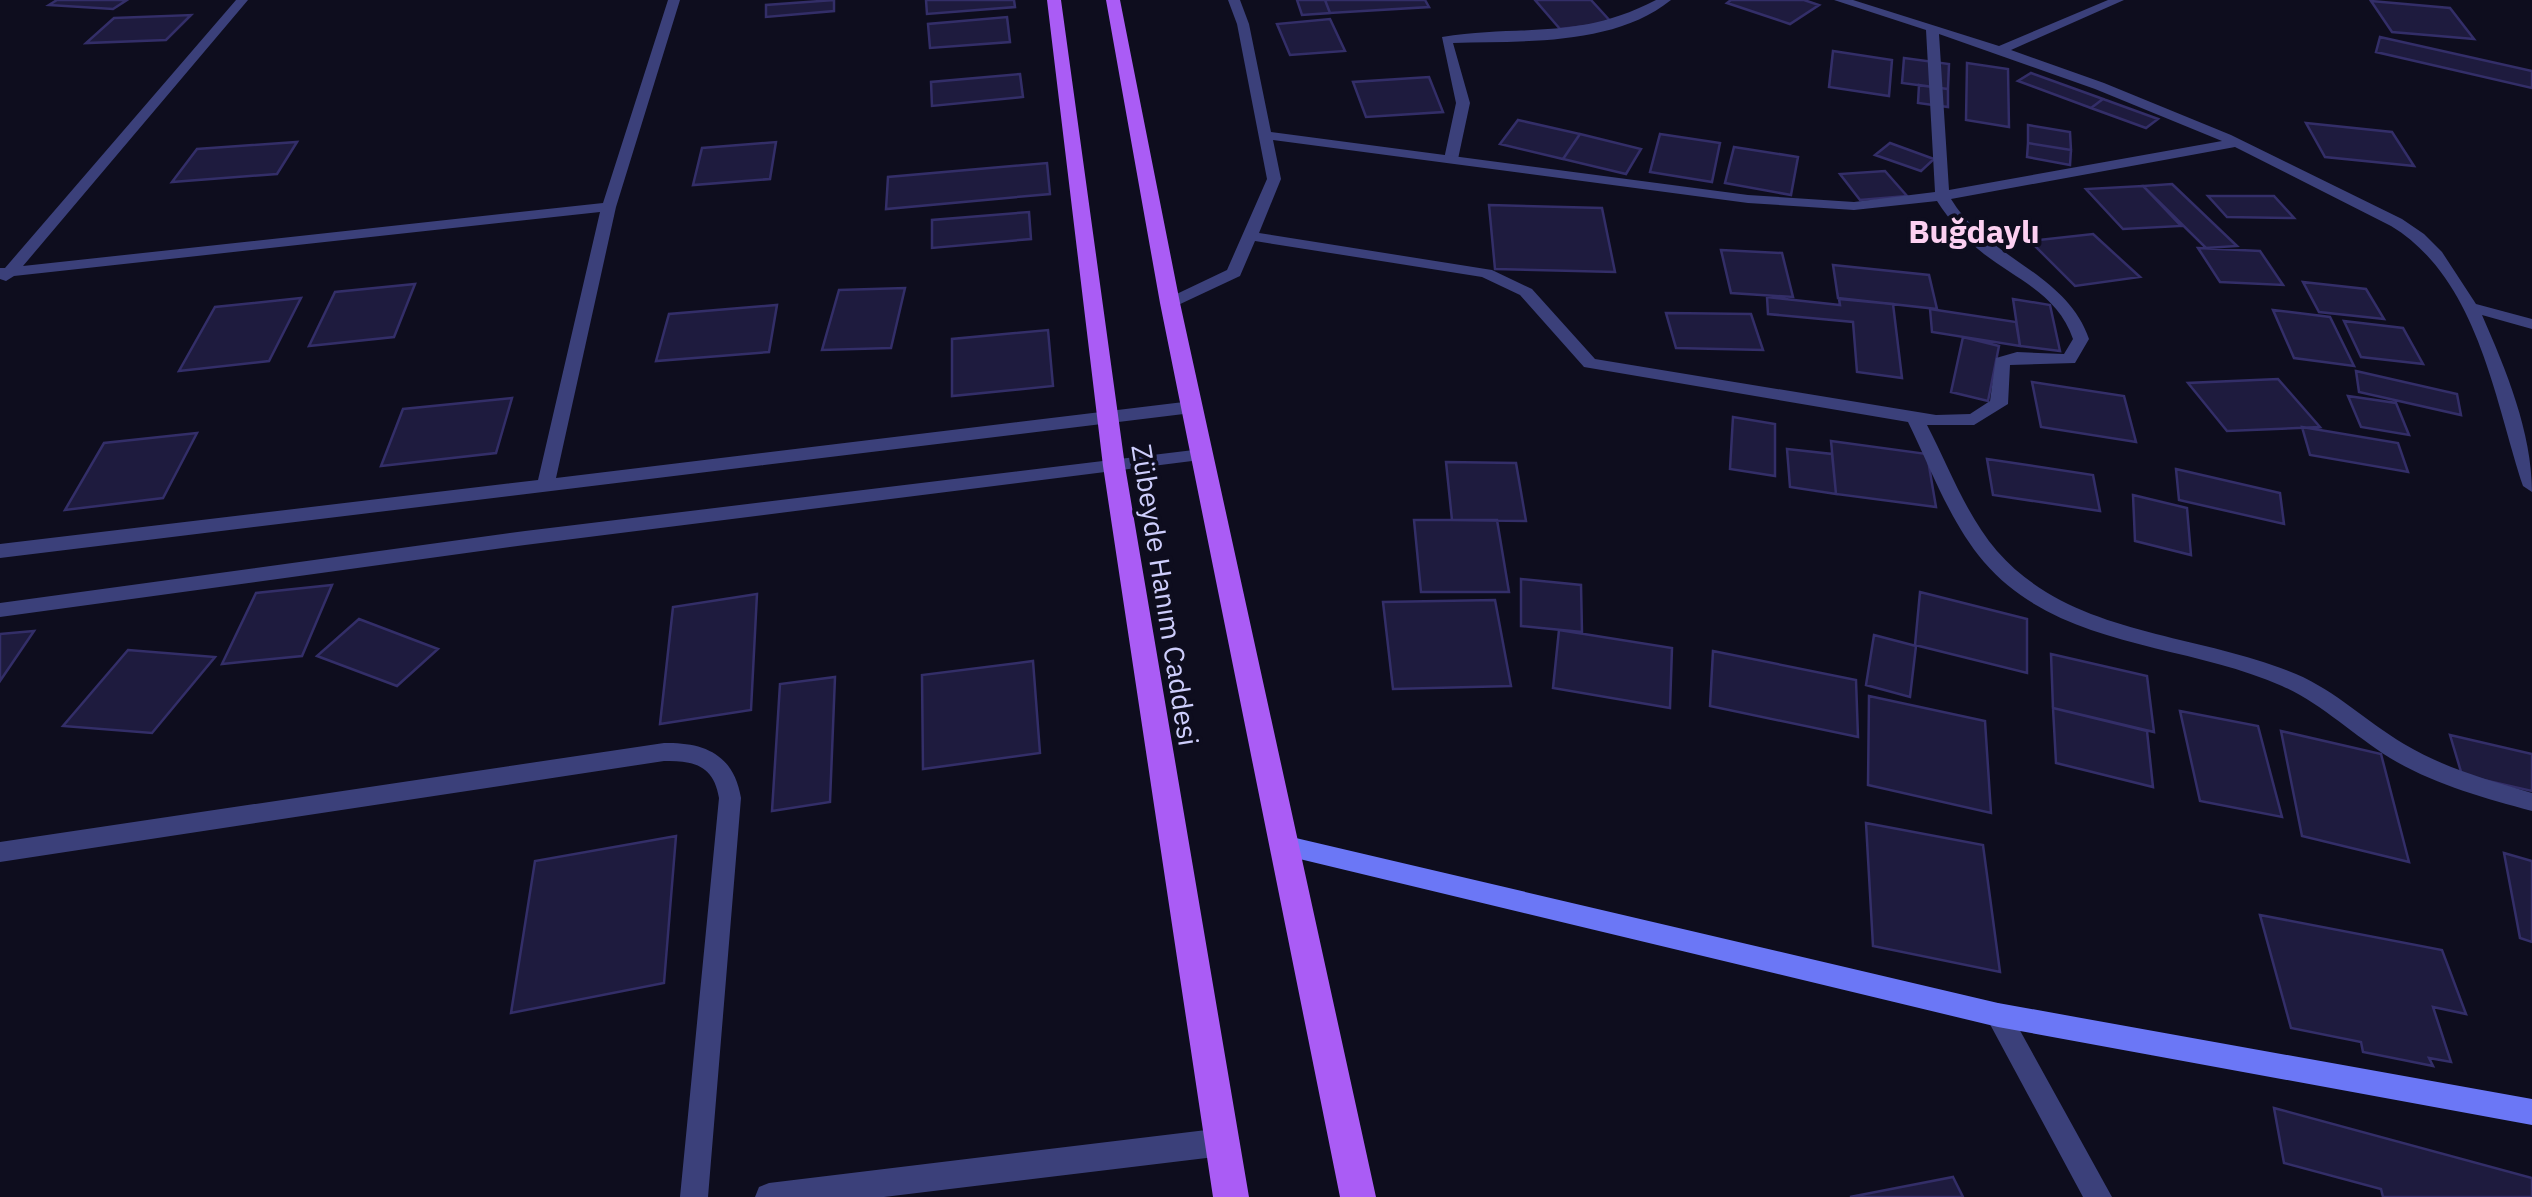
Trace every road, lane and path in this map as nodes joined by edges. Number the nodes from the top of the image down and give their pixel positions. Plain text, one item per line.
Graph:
1 (242, 0) edge
2 (674, 0) edge
3 (1054, 0) edge
4 (1112, 0) edge
5 (1234, 0) edge
6 (1665, 0) edge
7 (1840, 0) edge
8 (2118, 0) edge
9 (1932, 27) junction
10 (2002, 49) junction
11 (1266, 135) junction
12 (2237, 143) junction
13 (1451, 159) junction
14 (1942, 196) junction
15 (609, 207) junction
16 (1251, 236) junction
17 (3, 276) edge
18 (1170, 302) junction
19 (2469, 307) junction
20 (2532, 324) edge
21 (1192, 408) junction
22 (1106, 417) junction
23 (1914, 418) junction
24 (1202, 455) junction
25 (1114, 466) junction
26 (546, 483) junction
27 (2532, 486) edge
28 (0, 551) edge
29 (0, 610) edge
30 (2532, 802) edge
31 (1284, 846) junction
32 (0, 852) edge
33 (1998, 1014) junction
34 (2532, 1112) edge
35 (1224, 1142) junction
36 (694, 1197) edge
37 (769, 1197) edge
38 (1231, 1197) edge
39 (1358, 1197) edge
40 (2098, 1197) edge

1 - 17 street
2 - 15 street
3 - 22 main road, Zübeyde Hanım Caddesi
4 - 18 main road
5 - 11 street
6 - 13 street
7 - 9 street
8 - 10 street
9 - 10 street
9 - 14 street
10 - 12 street
11 - 13 street
11 - 16 street
12 - 14 street
12 - 19 street
13 - 14 street
14 - 23 street
15 - 17 street
15 - 26 street
16 - 18 street
16 - 23 street
18 - 21 main road
19 - 20 street
19 - 27 street
21 - 22 street
21 - 24 main road
22 - 25 main road, Zübeyde Hanım Caddesi
22 - 26 street
23 - 30 street
24 - 25 street
24 - 31 main road
25 - 29 street
25 - 35 main road, Zübeyde Hanım Caddesi
26 - 28 street
31 - 33 street
31 - 39 main road
32 - 36 street
33 - 34 street
33 - 40 street
35 - 37 street
35 - 38 main road, Zübeyde Hanım Caddesi

